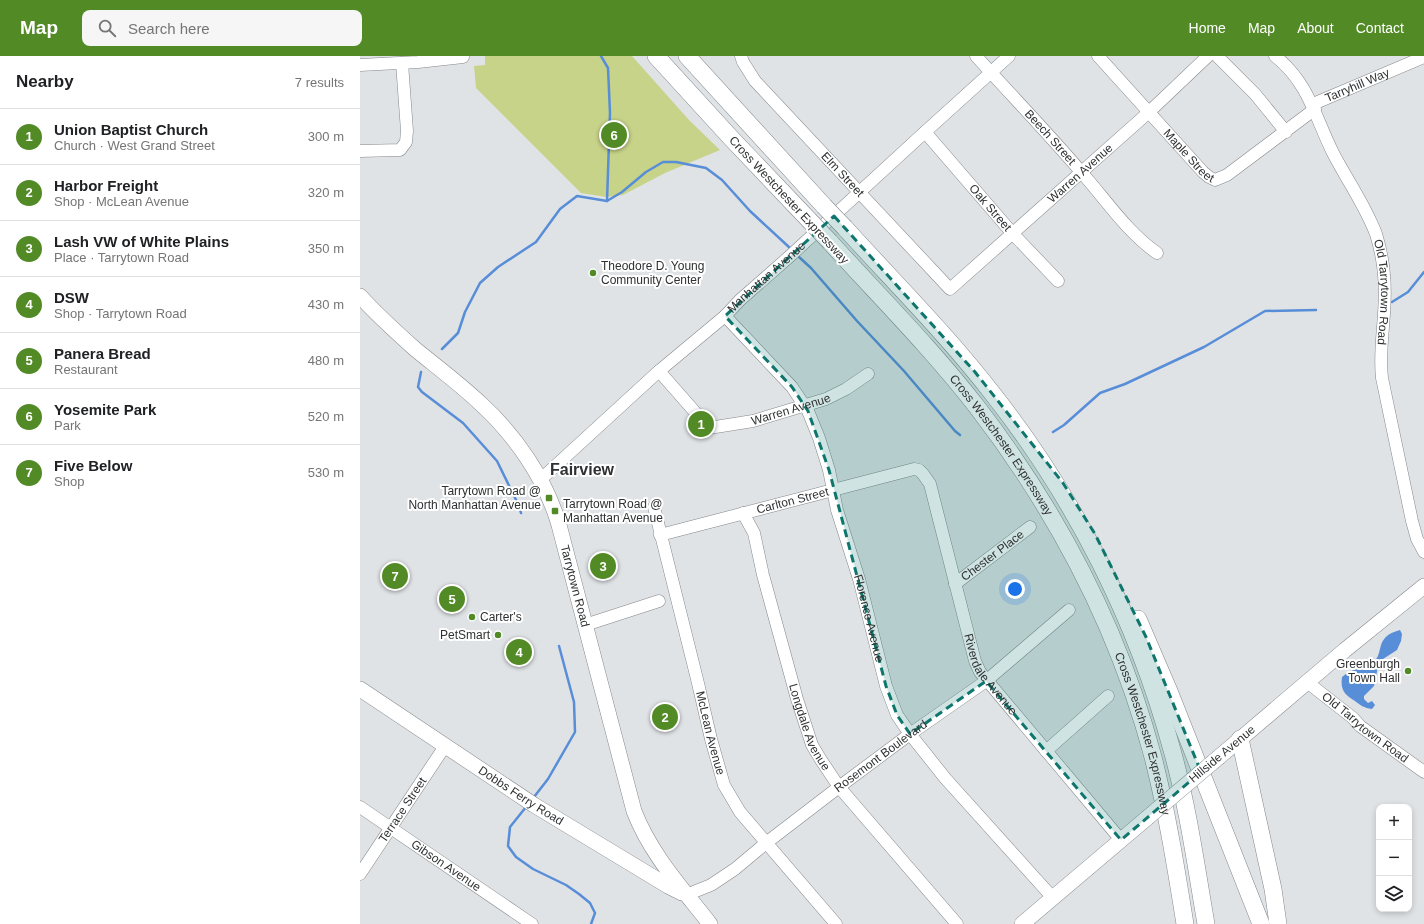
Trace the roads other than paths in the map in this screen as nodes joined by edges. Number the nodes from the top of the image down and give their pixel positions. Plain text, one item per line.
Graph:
1 (656, 56) edge
2 (687, 56) edge
3 (741, 56) edge
4 (976, 56) edge
5 (1009, 56) edge
6 (1098, 56) edge
7 (1208, 56) edge
8 (1217, 56) edge
9 (1275, 56) edge
10 (463, 57) edge
11 (1424, 57) edge
12 (402, 63) junction
13 (360, 66) edge
14 (991, 73) junction
15 (1314, 107) junction
16 (1149, 112) junction
17 (925, 132) junction
18 (1286, 132) junction
19 (360, 151) edge
20 (1082, 173) junction
21 (859, 193) junction
22 (1013, 234) junction
23 (1157, 252) dead end
24 (1058, 281) dead end
25 (950, 289) joint
26 (360, 296) edge
27 (725, 316) junction
28 (659, 371) junction
29 (868, 374) dead end
30 (803, 405) junction
31 (1010, 417) junction
32 (923, 474) joint
33 (540, 480) junction
34 (833, 490) junction
35 (654, 507) dead end
36 (744, 513) junction
37 (1030, 527) dead end
38 (660, 535) junction
39 (1424, 552) edge
40 (955, 584) junction
41 (1424, 586) edge
42 (659, 602) dead end
43 (1069, 610) dead end
44 (585, 625) junction
45 (986, 681) junction
46 (1306, 682) junction
47 (360, 689) edge
48 (1108, 696) dead end
49 (910, 734) junction
50 (1240, 739) junction
51 (445, 746) junction
52 (1046, 751) junction
53 (1424, 772) edge
54 (839, 787) junction
55 (360, 807) edge
56 (391, 828) junction
57 (1171, 839) junction
58 (1121, 840) junction
59 (766, 843) junction
60 (360, 874) edge
61 (686, 895) junction
62 (1054, 898) junction
63 (528, 923) edge
64 (710, 924) edge
65 (836, 924) edge
66 (957, 924) edge
67 (1022, 924) edge
68 (1177, 924) edge
69 (1185, 924) edge
70 (1206, 924) edge
71 (1261, 924) edge
72 (1278, 924) edge

1 - 57 highway, Cross Westchester Expressway, bridge
2 - 31 highway, Cross Westchester Expressway, bridge
3 - 21 street, Elm Street
4 - 14 street, Beech Street
5 - 14 street, Manhattan Avenue
6 - 16 street, Maple Street
7 - 16 street, Warren Avenue
8 - 18 street
9 - 15 street, Old Tarrytown Road
10 - 12 street
11 - 15 street, Tarryhill Way
12 - 13 street
12 - 19 street
14 - 17 street, Manhattan Avenue
14 - 20 street, Beech Street
15 - 18 street, Maple Street
15 - 39 street, Old Tarrytown Road
16 - 18 street, Maple Street
16 - 20 street, Warren Avenue
17 - 21 street, Manhattan Avenue
17 - 22 street, Oak Street
20 - 22 street, Warren Avenue
20 - 23 street, Beech Street
21 - 25 street, Elm Street
21 - 27 street, Manhattan Avenue
22 - 24 street, Oak Street
22 - 25 street, Warren Avenue
26 - 33 main road, Tarrytown Road
27 - 28 street, Manhattan Avenue
27 - 30 street, Florence Avenue
28 - 30 street, Warren Avenue
28 - 33 street, Manhattan Avenue
29 - 30 street, Warren Avenue
30 - 34 street, Florence Avenue
31 - 70 highway, Cross Westchester Expressway
31 - 71 highway
32 - 34 street, Carlton Street
32 - 40 street, Riverdale Avenue
33 - 44 main road, Tarrytown Road
34 - 36 street, Carlton Street
34 - 49 street, Florence Avenue
35 - 38 street, McLean Avenue
36 - 38 street, Carlton Street
36 - 54 street, Longdale Avenue
37 - 40 street, Chester Place
38 - 59 street, McLean Avenue
40 - 45 street, Riverdale Avenue
41 - 46 main road, Hillside Avenue
42 - 44 street
43 - 45 street, Rosemont Boulevard
44 - 61 main road, Tarrytown Road
45 - 49 street, Rosemont Boulevard
45 - 52 street, Riverdale Avenue
46 - 50 main road, Hillside Avenue
46 - 53 street, Old Tarrytown Road
47 - 51 main road, Dobbs Ferry Road
48 - 52 street
49 - 54 street, Rosemont Boulevard
49 - 62 street, Florence Avenue
50 - 58 main road, Hillside Avenue, bridge
50 - 72 highway
51 - 56 street, Terrace Street
51 - 61 main road, Dobbs Ferry Road
52 - 58 street, Riverdale Avenue
54 - 59 street, Rosemont Boulevard
54 - 66 street, Longdale Avenue
55 - 56 street, Gibson Avenue
56 - 60 street, Terrace Street
56 - 63 street, Gibson Avenue
57 - 68 highway
57 - 69 highway, Cross Westchester Expressway
58 - 62 main road, Hillside Avenue
59 - 61 street, Rosemont Boulevard
59 - 65 street, McLean Avenue
61 - 64 main road, Tarrytown Road
62 - 67 main road, Hillside Avenue

